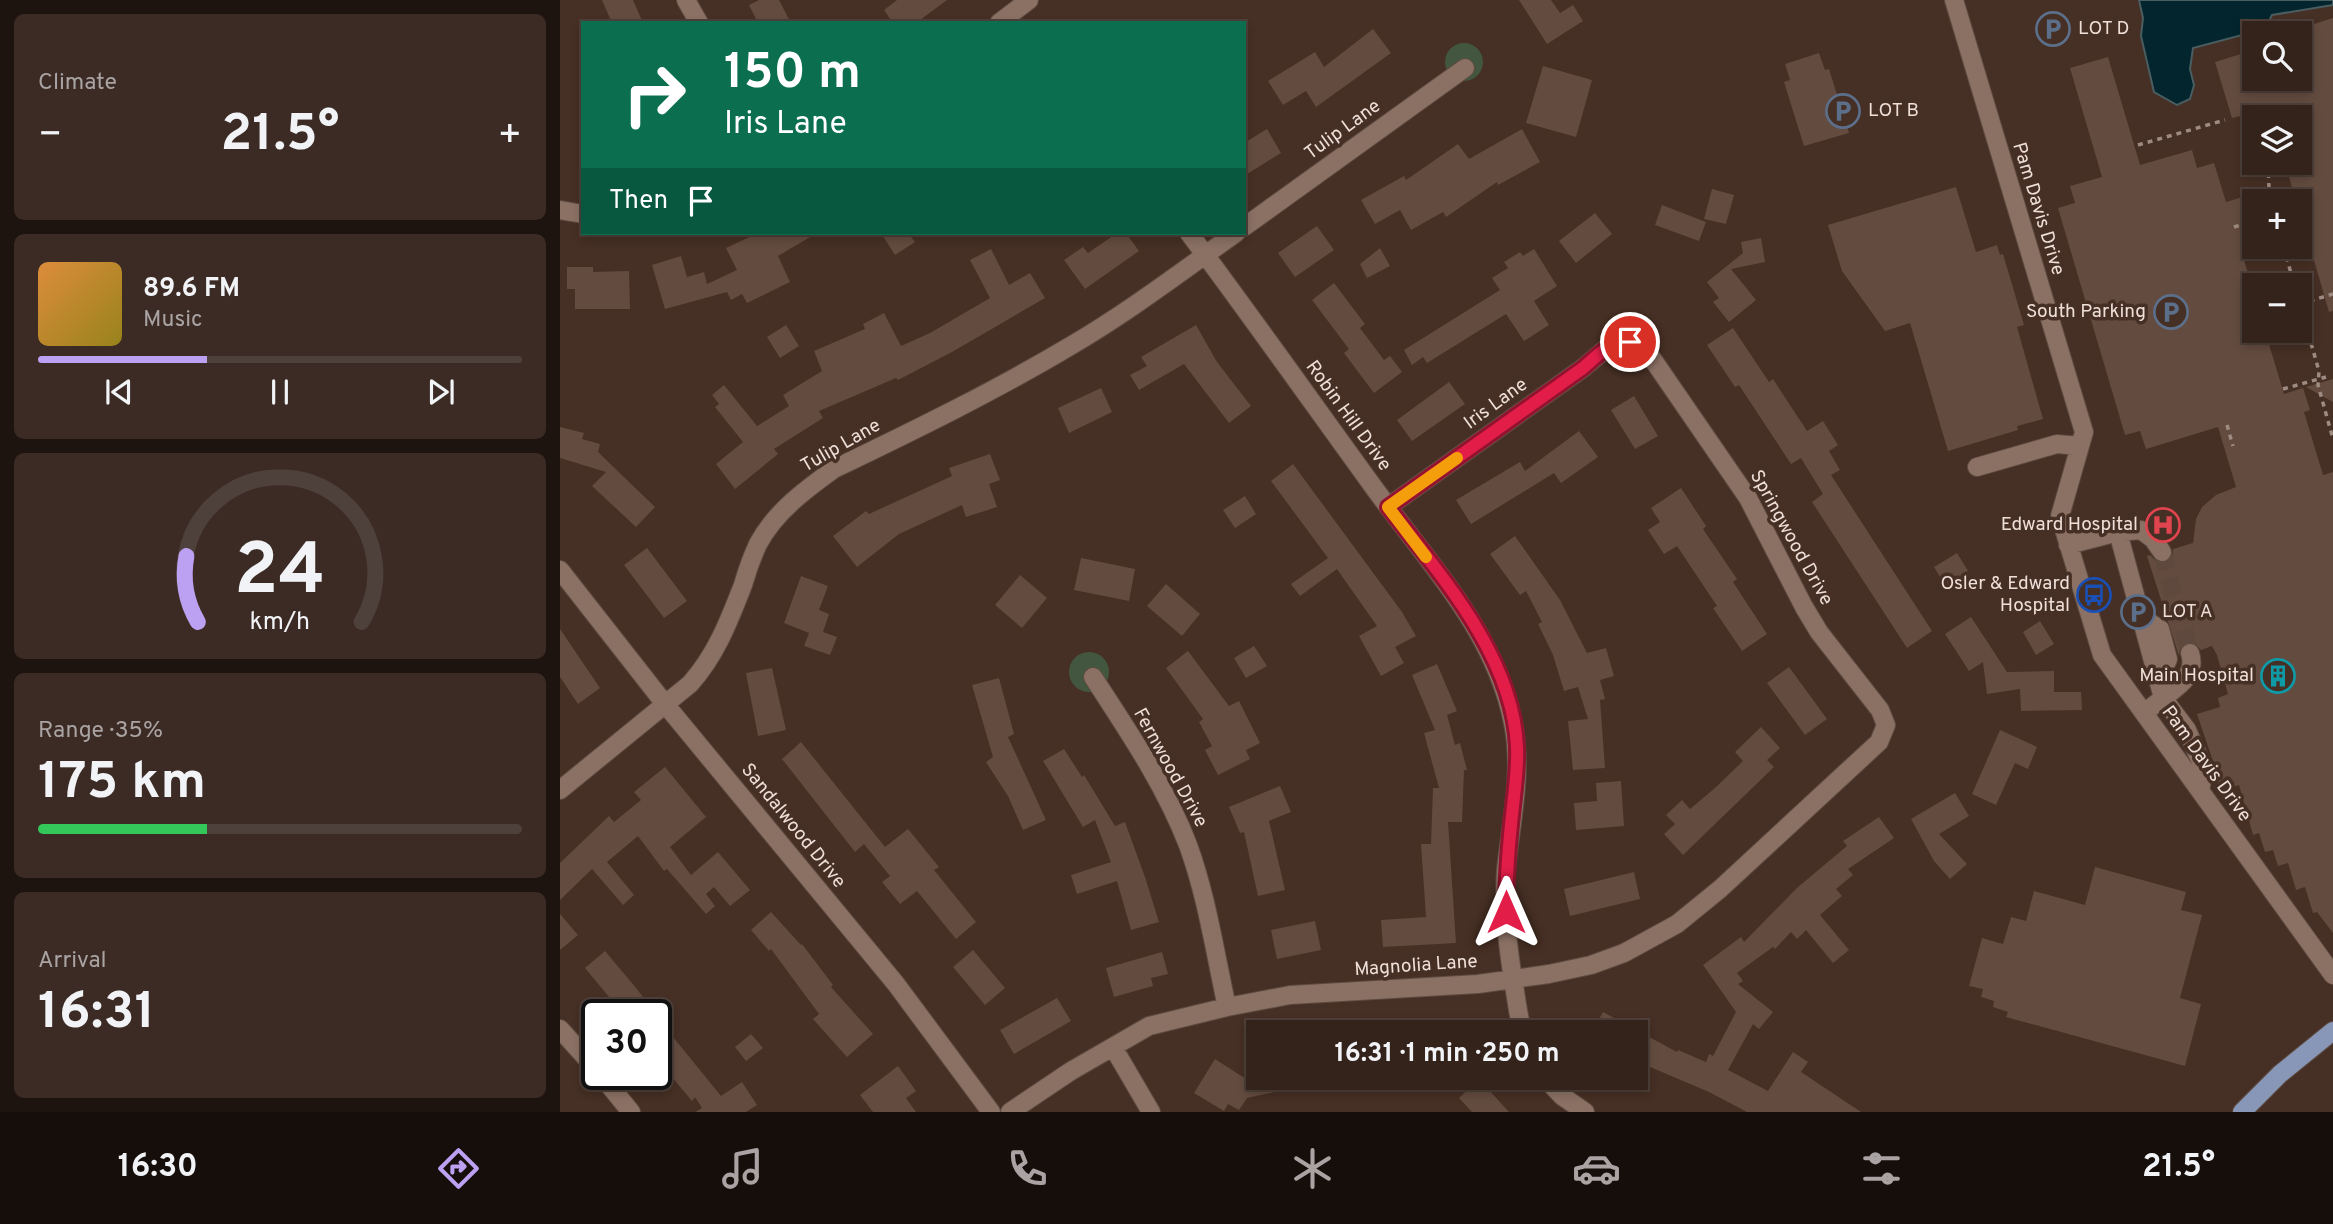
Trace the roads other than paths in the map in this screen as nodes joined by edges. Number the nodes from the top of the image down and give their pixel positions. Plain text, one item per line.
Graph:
1 (686, 0) edge
2 (1954, 0) edge
3 (1020, 3) edge
4 (698, 21) edge
5 (1001, 21) edge
6 (1029, 21) edge
7 (1465, 68) dead end
8 (560, 210) edge
9 (581, 214) edge
10 (1246, 226) edge
11 (1191, 235) edge
12 (1233, 235) edge
13 (1206, 255) junction
14 (1630, 342) joint
15 (2080, 446) junction
16 (1977, 467) dead end
17 (1388, 507) junction
18 (2118, 532) junction
19 (2068, 545) junction
20 (2162, 552) tunnel mouth
21 (560, 570) edge
22 (2190, 653) tunnel mouth
23 (1093, 677) dead end
24 (2161, 690) junction
25 (665, 704) junction
26 (2144, 713) junction
27 (1886, 725) joint
28 (560, 790) edge
29 (2200, 791) junction
30 (2333, 975) edge
31 (1513, 979) junction
32 (1227, 1007) junction
33 (1521, 1020) edge
34 (560, 1029) edge
35 (2333, 1031) edge
36 (1113, 1047) junction
37 (581, 1052) edge
38 (613, 1090) edge
39 (1556, 1090) edge
40 (631, 1112) edge
41 (991, 1112) edge
42 (1010, 1112) edge
43 (1151, 1112) edge
44 (1585, 1112) edge
45 (2242, 1112) edge

1 - 4 street
2 - 15 street, Pam Davis Drive
3 - 5 street
3 - 6 street
7 - 10 street, Tulip Lane
8 - 9 street
11 - 13 street, Robin Hill Drive
12 - 13 street, Tulip Lane
13 - 17 street, Robin Hill Drive
13 - 25 street, Tulip Lane
14 - 17 street, Iris Lane
14 - 27 street, Springwood Drive
15 - 16 street
15 - 19 street, Pam Davis Drive
17 - 31 street, Robin Hill Drive
18 - 19 street
18 - 20 street
18 - 24 street
19 - 26 street, Pam Davis Drive
21 - 25 street, Sandalwood Drive
22 - 24 street
23 - 32 street, Fernwood Drive
24 - 26 street
24 - 29 street
25 - 28 street, Tulip Lane
25 - 41 street, Sandalwood Drive
26 - 29 street, Pam Davis Drive
27 - 31 street, Magnolia Lane
29 - 30 street, Pam Davis Drive
31 - 32 street, Magnolia Lane
31 - 33 street, Robin Hill Drive
32 - 36 street, Magnolia Lane
34 - 37 street
35 - 45 main road
36 - 42 street, Magnolia Lane
36 - 43 street
38 - 40 street
39 - 44 street

